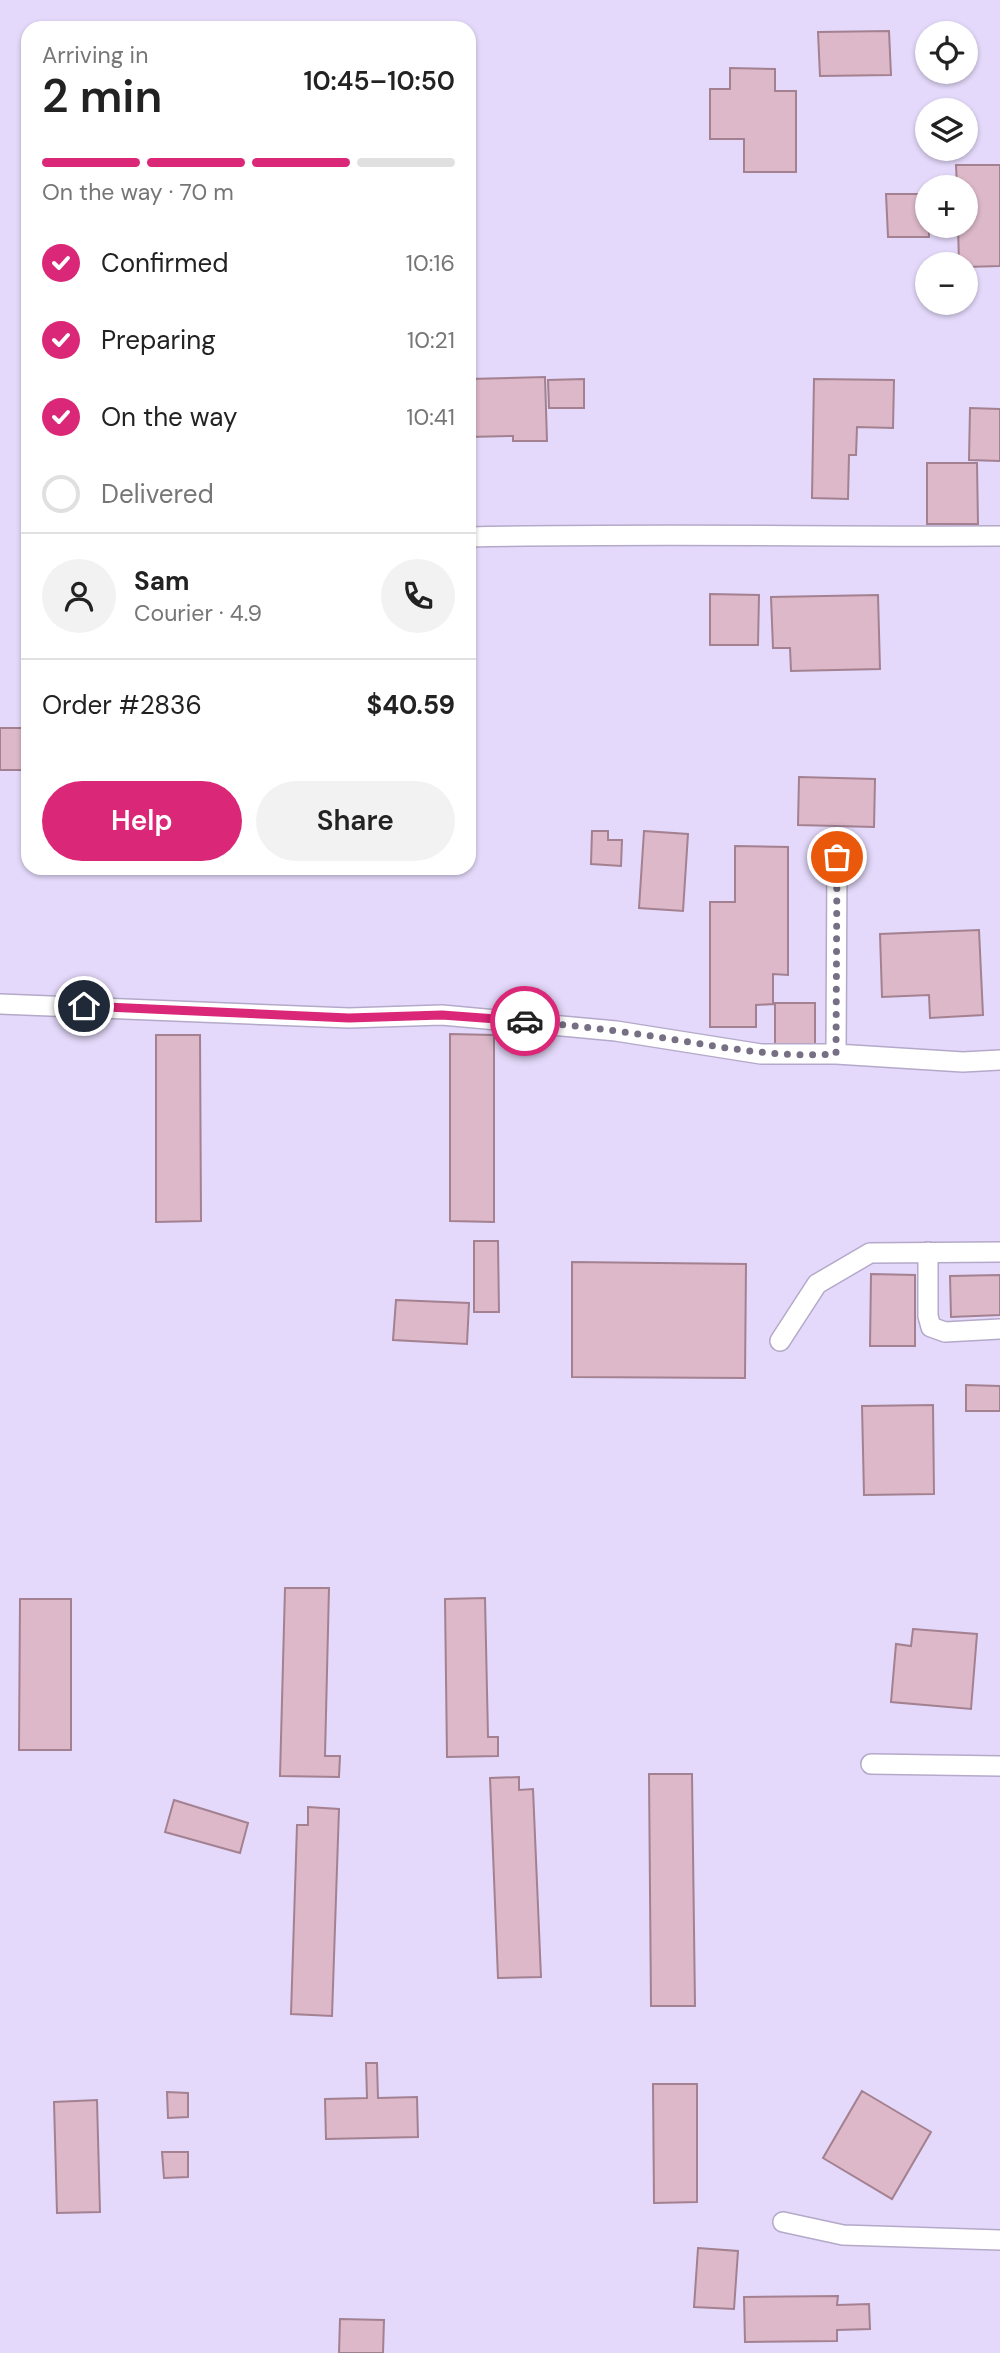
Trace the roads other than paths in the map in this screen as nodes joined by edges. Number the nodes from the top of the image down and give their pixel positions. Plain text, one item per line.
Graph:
1 (1000, 536) edge
2 (476, 537) edge
3 (837, 857) dead end
4 (0, 1004) edge
5 (836, 1054) junction
6 (1000, 1060) edge
7 (928, 1252) junction
8 (1000, 1252) edge
9 (1000, 1329) edge
10 (780, 1342) dead end
11 (871, 1764) dead end
12 (1000, 1766) edge
13 (783, 2222) dead end
14 (1000, 2240) edge

1 - 2 lane
3 - 5 lane
4 - 5 lane
5 - 6 lane
7 - 8 lane
7 - 9 lane
7 - 10 lane
11 - 12 lane
13 - 14 lane

